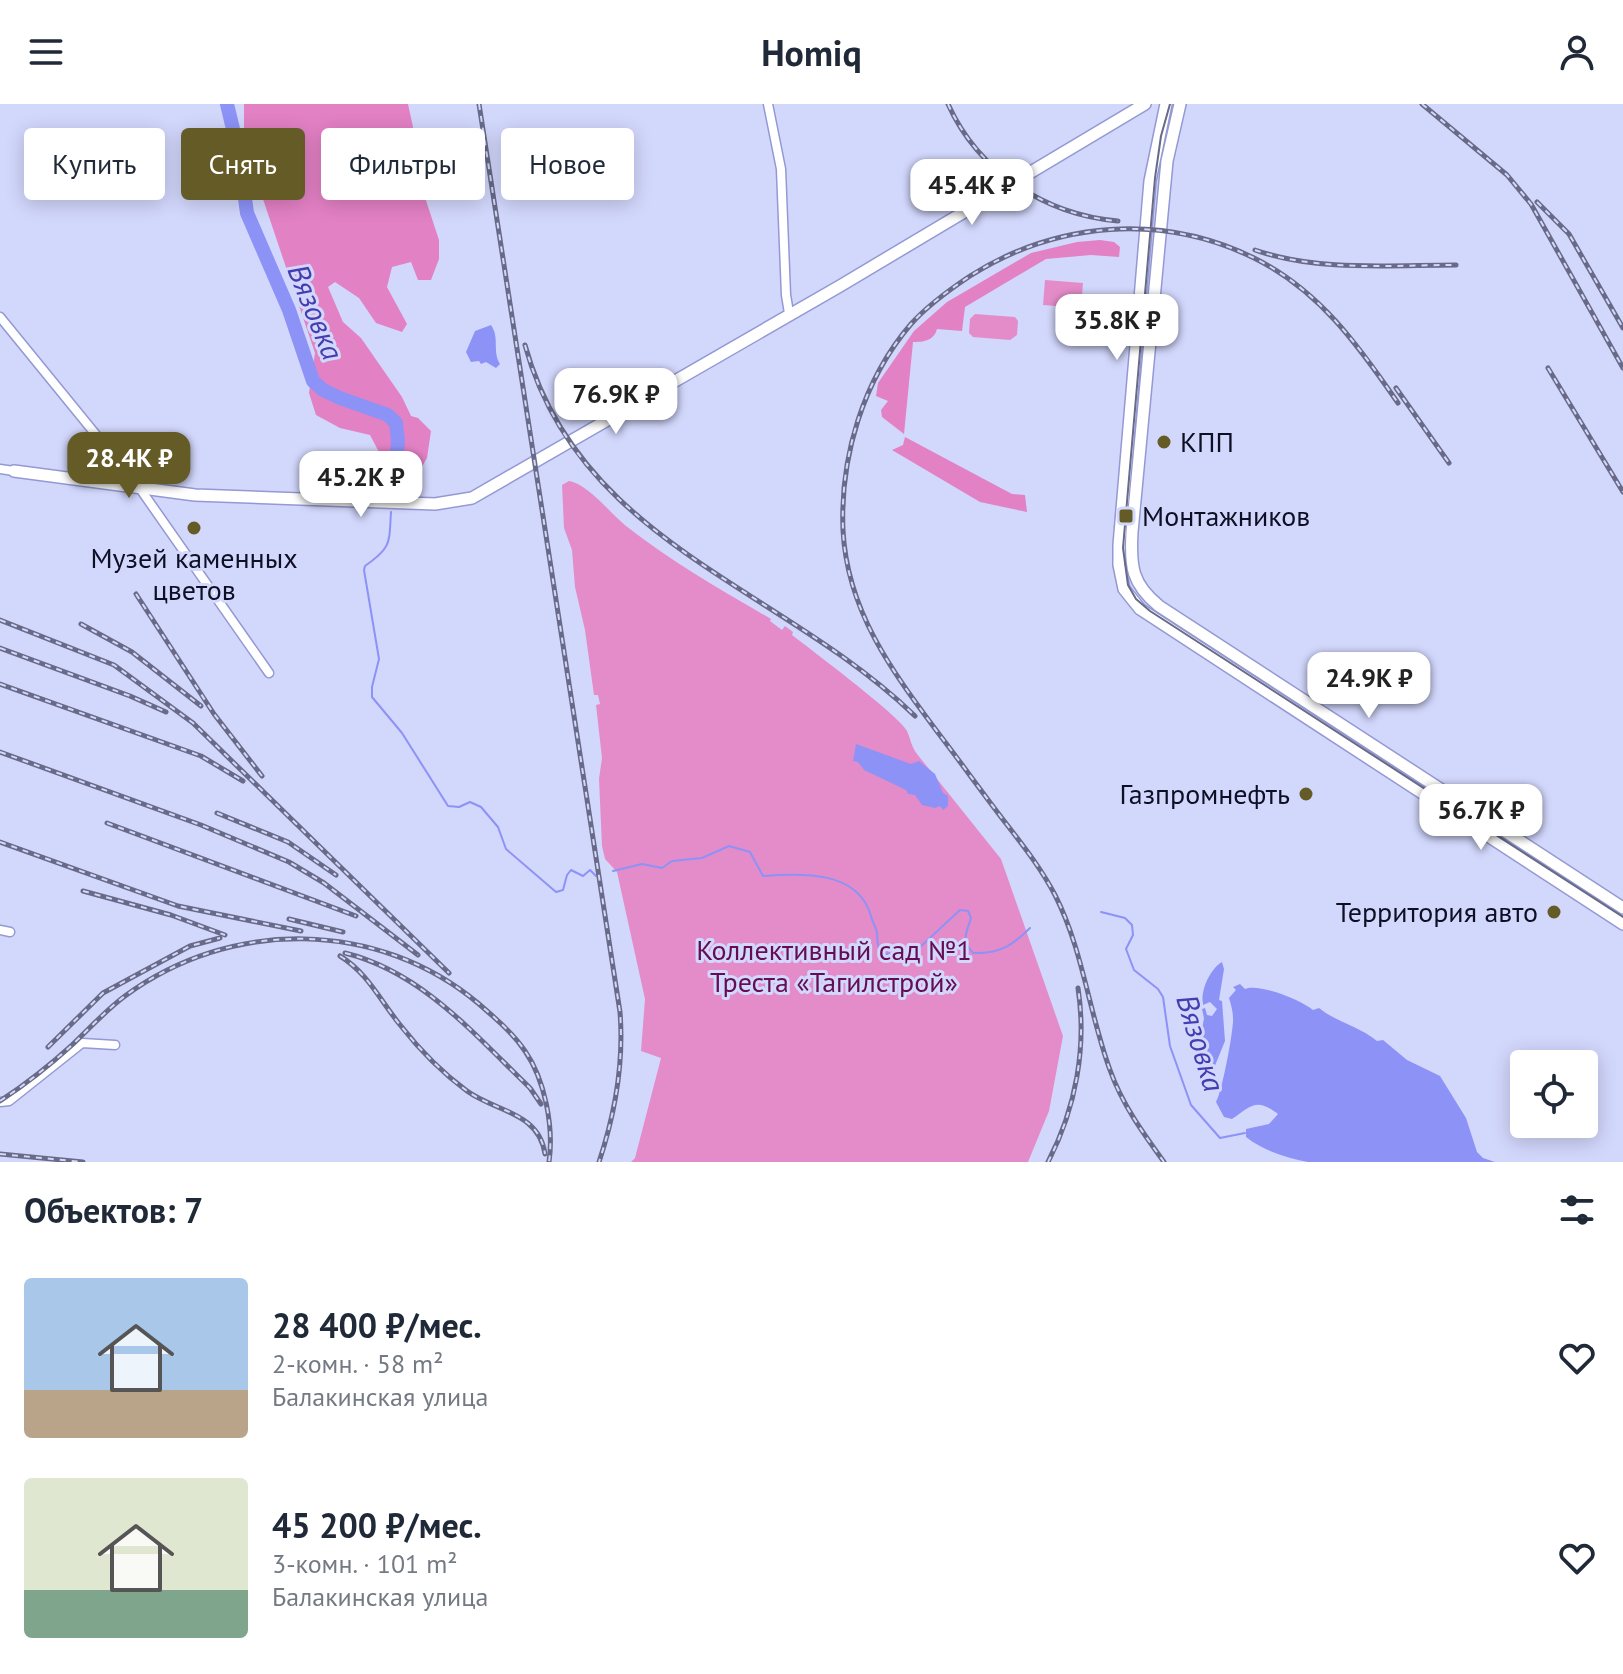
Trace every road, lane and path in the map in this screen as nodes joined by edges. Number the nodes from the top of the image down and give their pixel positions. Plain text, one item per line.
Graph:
1 (768, 104) edge
2 (1178, 104) edge
3 (1141, 107) edge
4 (1164, 110) edge
5 (789, 313) junction
6 (0, 317) edge
7 (0, 469) edge
8 (14, 471) joint
9 (141, 490) junction
10 (269, 673) dead end
11 (1623, 908) edge
12 (1623, 924) edge
13 (115, 1045) dead end
14 (0, 1102) edge

1 - 5 street
2 - 11 main road
3 - 4 main road
3 - 5 main road
4 - 12 main road
5 - 9 main road
6 - 9 street
7 - 8 street
8 - 9 main road
9 - 10 street
13 - 14 street

